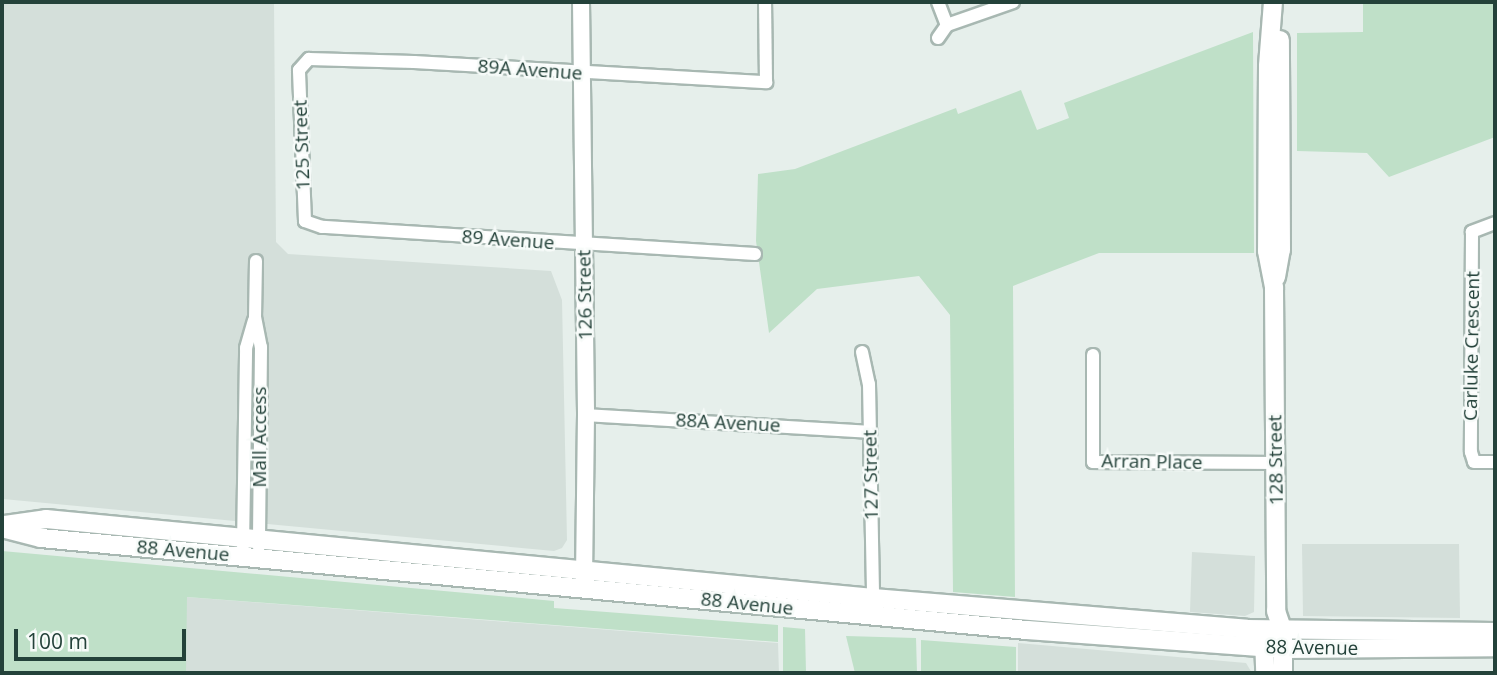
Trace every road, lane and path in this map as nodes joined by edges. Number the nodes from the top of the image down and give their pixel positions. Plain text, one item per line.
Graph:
1 (581, 2) edge
2 (765, 2) edge
3 (938, 2) edge
4 (1013, 2) edge
5 (1273, 2) edge
6 (1278, 2) edge
7 (947, 25) junction
8 (938, 38) dead end
9 (299, 69) joint
10 (581, 74) junction
11 (304, 221) joint
12 (1495, 223) edge
13 (584, 246) junction
14 (755, 254) dead end
15 (256, 261) dead end
16 (1274, 288) junction
17 (862, 352) dead end
18 (1093, 355) dead end
19 (586, 415) junction
20 (870, 432) junction
21 (1495, 462) edge
22 (1275, 463) junction
23 (2, 527) edge
24 (251, 548) junction
25 (584, 579) junction
26 (873, 598) junction
27 (1276, 611) junction
28 (1495, 632) edge
29 (1264, 639) junction
30 (1283, 640) junction
31 (1495, 647) edge
32 (1265, 673) edge
33 (1283, 673) edge

1 - 10 street, 126 Street
2 - 10 street, 89A Avenue
3 - 7 street
4 - 7 street
5 - 16 main road, 128 Street
6 - 16 main road, 128 Street
7 - 8 street
9 - 10 street, 89A Avenue
9 - 11 street, 125 Street
10 - 13 street, 126 Street
11 - 13 street, 89 Avenue
12 - 21 street, Carluke Crescent
13 - 14 street, 89 Avenue
13 - 19 street, 126 Street
15 - 24 street, Mall Access
16 - 22 main road, 128 Street
17 - 20 street, 127 Street
18 - 22 street, Arran Place
19 - 20 street, 88A Avenue
19 - 25 street, 126 Street
20 - 26 street, 127 Street
22 - 27 main road, 128 Street
23 - 24 main road, 88 Avenue
24 - 25 main road, 88 Avenue
25 - 26 main road, 88 Avenue
25 - 29 main road, 88 Avenue
26 - 29 main road, 88 Avenue
27 - 29 main road
27 - 30 main road, 128 Street
28 - 30 main road, 88 Avenue
29 - 30 main road, 88 Avenue
29 - 32 main road
30 - 31 main road, 88 Avenue
30 - 33 main road, 128 Street

